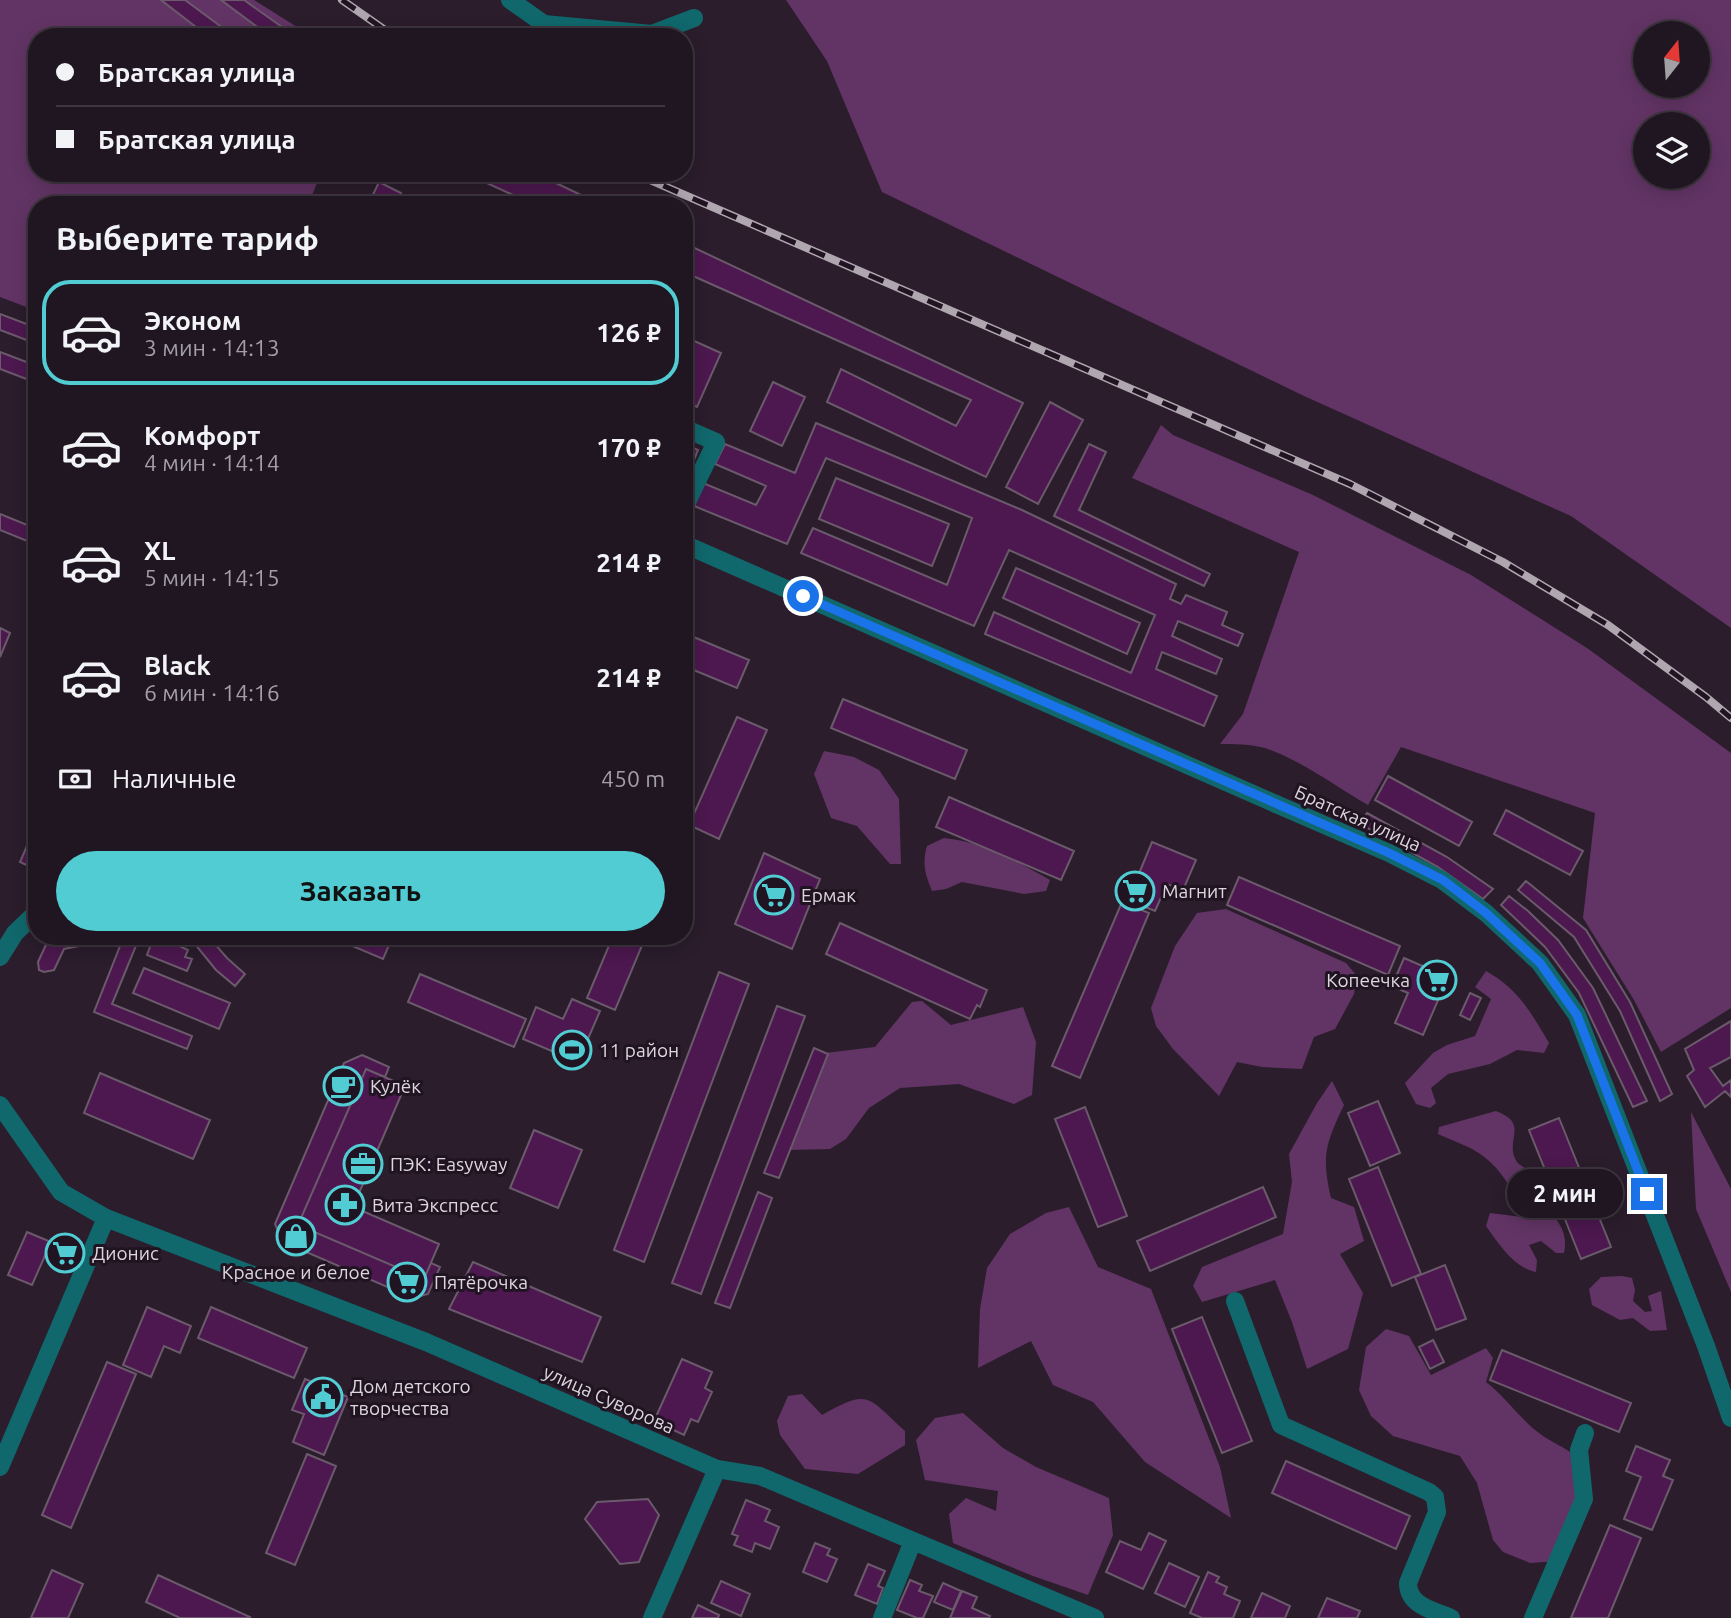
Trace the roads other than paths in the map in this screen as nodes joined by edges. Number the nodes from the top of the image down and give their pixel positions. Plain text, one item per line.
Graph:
1 (510, 0) edge
2 (694, 18) dead end
3 (587, 28) edge
4 (668, 28) edge
5 (693, 432) edge
6 (693, 489) edge
7 (693, 548) edge
8 (28, 921) edge
9 (0, 957) edge
10 (0, 1105) edge
11 (106, 1218) junction
12 (1235, 1301) dead end
13 (1731, 1418) edge
14 (1585, 1433) dead end
15 (0, 1467) edge
16 (716, 1469) junction
17 (913, 1541) junction
18 (1426, 1613) edge
19 (1088, 1617) edge
20 (653, 1618) edge
21 (882, 1618) edge
22 (1451, 1618) edge
23 (1533, 1618) edge

1 - 3 street
2 - 4 street
5 - 6 street
7 - 13 street, Братская улица
8 - 9 street
10 - 11 street
11 - 15 street
11 - 16 street, улица Суворова
12 - 18 street
14 - 23 street
16 - 17 street, улица Суворова
16 - 20 street
17 - 19 street, улица Суворова
17 - 21 street
18 - 22 street

